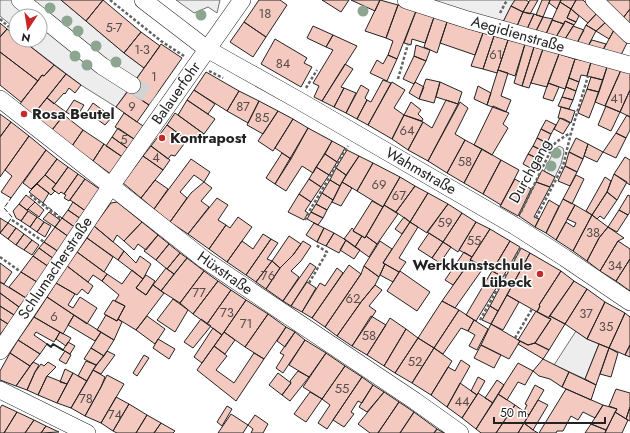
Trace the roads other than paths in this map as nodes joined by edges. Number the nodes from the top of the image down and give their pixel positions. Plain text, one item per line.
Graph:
1 (20, 0) edge
2 (143, 0) edge
3 (242, 0) edge
4 (406, 0) edge
5 (594, 0) edge
6 (30, 8) edge
7 (48, 22) edge
8 (630, 35) edge
9 (207, 49) junction
10 (630, 65) edge
11 (132, 85) tunnel mouth
12 (0, 99) edge
13 (111, 186) junction
14 (630, 302) edge
15 (0, 351) edge
16 (0, 390) edge
17 (87, 433) edge
18 (460, 433) edge

1 - 6 street
2 - 9 street, Wahmstraße
3 - 9 street, Balauerfohr
4 - 10 street, Aegidienstraße
5 - 8 street
7 - 11 street
9 - 13 street, Balauerfohr
9 - 14 street, Wahmstraße
12 - 13 street, Hüxstraße
13 - 15 street, Schlumacherstraße
13 - 18 street, Hüxstraße
16 - 17 street

